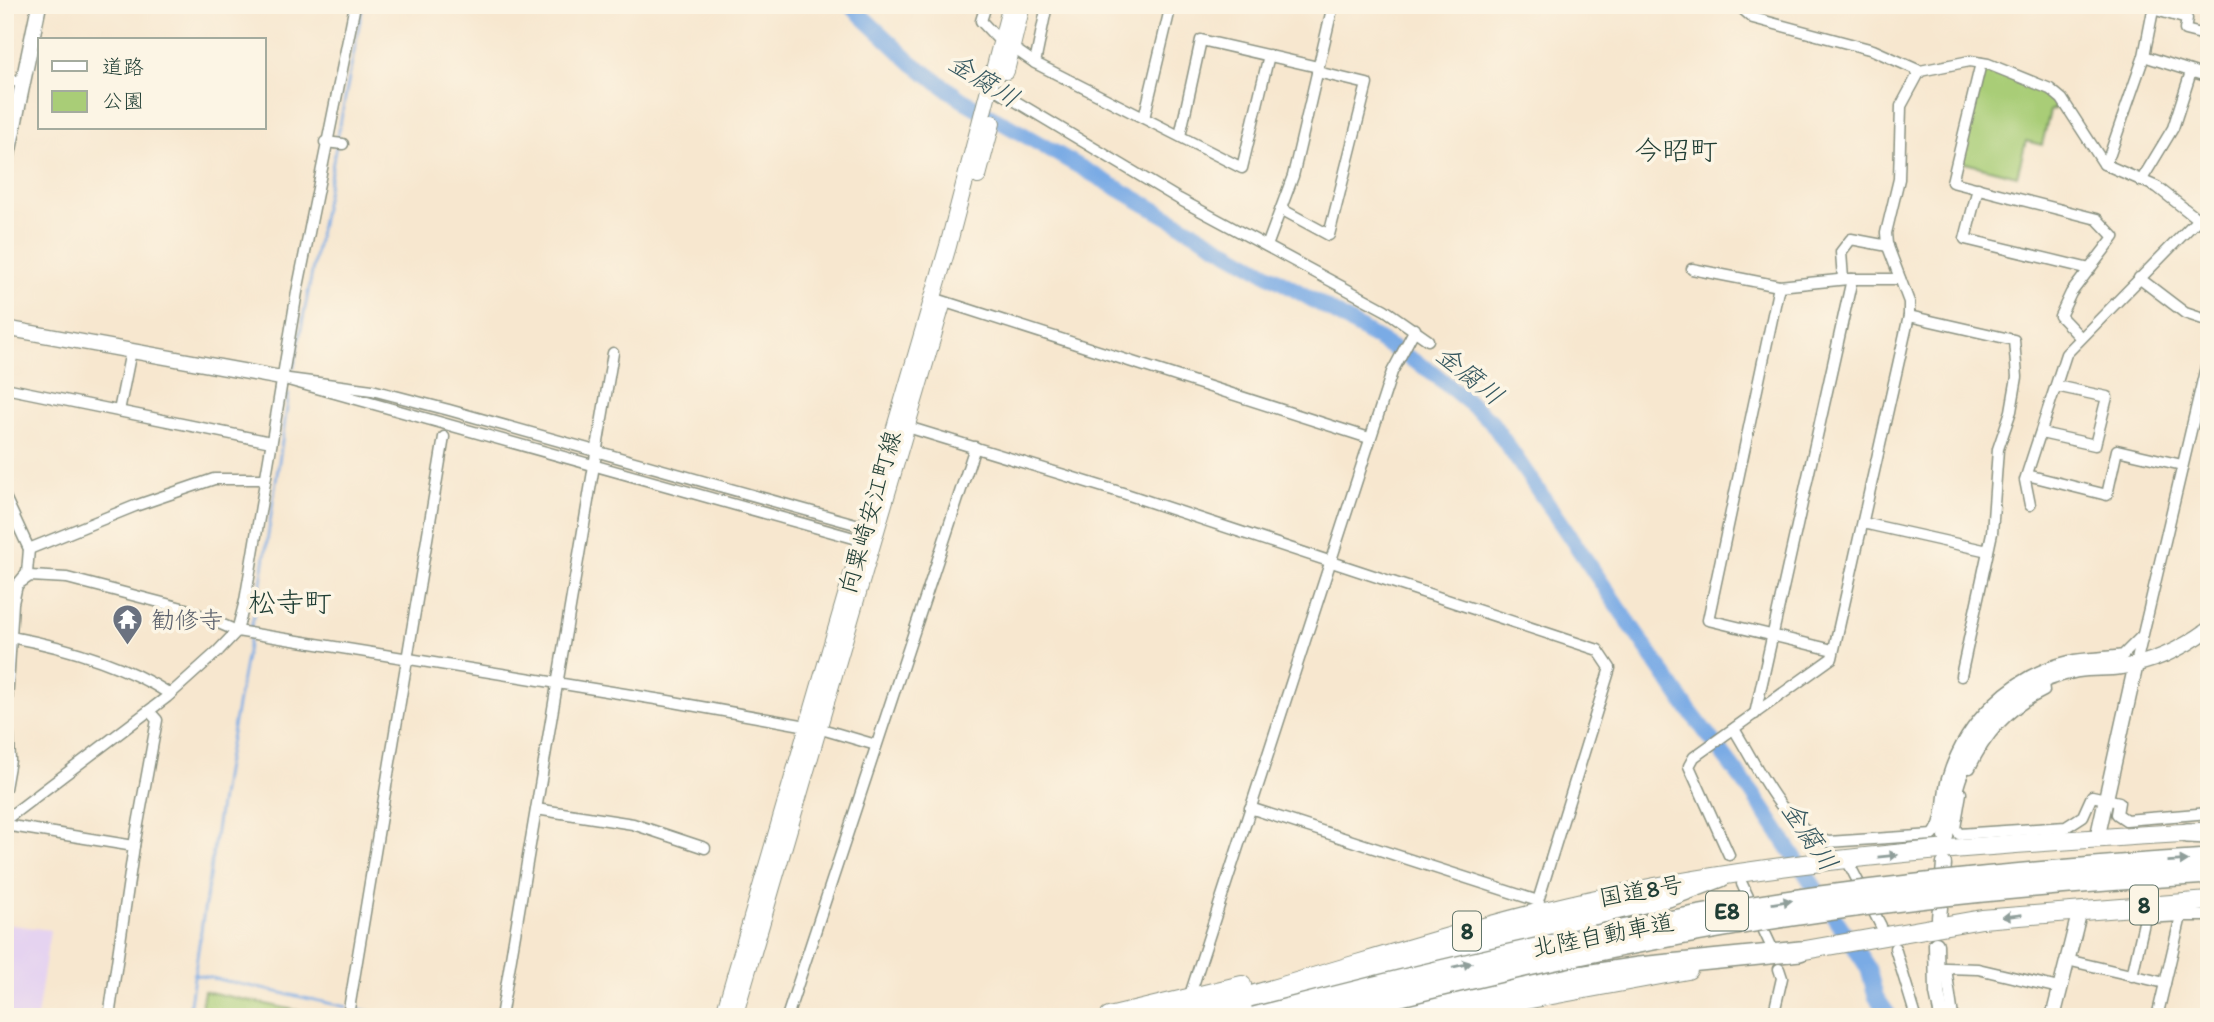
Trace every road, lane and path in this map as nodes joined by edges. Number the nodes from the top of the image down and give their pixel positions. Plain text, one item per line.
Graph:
1 (39, 5) edge
2 (355, 5) edge
3 (986, 5) edge
4 (1011, 5) edge
5 (1023, 5) edge
6 (1047, 5) edge
7 (1171, 5) edge
8 (1333, 5) edge
9 (1738, 5) edge
10 (2154, 7) edge
11 (2209, 36) edge
12 (996, 37) dead end
13 (1019, 52) dead end
14 (1269, 55) junction
15 (2144, 56) junction
16 (1035, 63) junction
17 (1980, 63) junction
18 (1317, 69) junction
19 (1920, 71) junction
20 (2190, 72) junction
21 (2209, 77) edge
22 (5, 79) edge
23 (24, 83) junction
24 (996, 88) junction
25 (1144, 118) junction
26 (10, 122) edge
27 (1180, 136) junction
28 (327, 142) junction
29 (343, 144) dead end
30 (2104, 164) junction
31 (5, 169) edge
32 (2141, 181) junction
33 (1978, 188) junction
34 (2209, 208) edge
35 (1281, 209) junction
36 (2196, 219) junction
37 (2209, 228) edge
38 (1267, 246) junction
39 (1888, 246) junction
40 (1692, 269) dead end
41 (2090, 269) junction
42 (2139, 278) junction
43 (1847, 279) junction
44 (1900, 279) junction
45 (1779, 286) junction
46 (938, 299) junction
47 (1909, 316) junction
48 (2209, 321) edge
49 (5, 328) edge
50 (1415, 331) junction
51 (2081, 338) junction
52 (1428, 340) dead end
53 (131, 351) junction
54 (613, 353) dead end
55 (2209, 354) edge
56 (281, 378) junction
57 (2056, 386) junction
58 (5, 388) edge
59 (119, 411) junction
60 (902, 425) junction
61 (2040, 433) junction
62 (444, 437) dead end
63 (1369, 438) junction
64 (271, 442) junction
65 (2095, 445) junction
66 (975, 447) junction
67 (597, 449) junction
68 (2117, 450) junction
69 (594, 463) junction
70 (2182, 464) junction
71 (2027, 475) junction
72 (265, 479) junction
73 (5, 497) edge
74 (2030, 505) dead end
75 (1863, 523) junction
76 (867, 535) junction
77 (29, 549) junction
78 (1988, 551) junction
79 (1330, 562) junction
80 (5, 581) edge
81 (17, 585) junction
82 (2209, 629) edge
83 (245, 633) junction
84 (1770, 635) junction
85 (11, 637) junction
86 (2141, 637) junction
87 (1833, 650) junction
88 (408, 658) junction
89 (2136, 664) junction
90 (1961, 676) dead end
91 (2048, 676) junction
92 (558, 683) junction
93 (170, 694) junction
94 (6, 702) edge
95 (149, 711) junction
96 (1755, 714) junction
97 (812, 728) junction
98 (1732, 731) junction
99 (876, 746) junction
100 (5, 788) edge
101 (2106, 799) junction
102 (1250, 808) junction
103 (536, 809) junction
104 (2209, 813) edge
105 (5, 823) edge
106 (2187, 833) joint
107 (2209, 833) edge
108 (1946, 838) dead end
109 (2097, 839) junction
110 (134, 846) junction
111 (705, 848) dead end
112 (1729, 855) dead end
113 (2209, 859) edge
114 (1944, 864) dead end
115 (1850, 866) dead end
116 (2209, 874) edge
117 (1721, 877) junction
118 (1742, 884) dead end
119 (2209, 901) edge
120 (1540, 906) junction
121 (2080, 910) junction
122 (2181, 916) junction
123 (2209, 916) edge
124 (1939, 918) dead end
125 (1876, 932) junction
126 (1936, 944) dead end
127 (1772, 948) dead end
128 (1895, 948) dead end
129 (1803, 951) junction
130 (2067, 960) junction
131 (1779, 969) dead end
132 (2132, 976) junction
133 (2165, 983) junction
134 (2059, 988) junction
135 (1505, 1009) edge
136 (348, 1010) dead end
137 (1181, 1011) edge
138 (109, 1017) edge
139 (501, 1017) edge
140 (723, 1017) edge
141 (734, 1017) edge
142 (787, 1017) edge
143 (1110, 1017) edge
144 (1222, 1017) edge
145 (1254, 1017) edge
146 (1317, 1017) edge
147 (1380, 1017) edge
148 (1433, 1017) edge
149 (1773, 1017) edge
150 (1916, 1017) edge
151 (1942, 1017) edge
152 (1953, 1017) edge
153 (2053, 1017) edge
154 (2157, 1017) edge

1 - 23 street
2 - 28 street
3 - 12 street
4 - 24 main road, 向粟崎安江町線
5 - 24 main road, 向粟崎安江町線
6 - 16 street
7 - 25 street
8 - 18 street
9 - 19 street
10 - 11 street
10 - 15 street
13 - 16 street
14 - 18 street
14 - 27 street
14 - 27 street
15 - 20 street
15 - 30 street
16 - 25 street
17 - 19 street
17 - 30 street
17 - 33 street
18 - 35 street
18 - 35 street
19 - 39 street
20 - 21 street
20 - 32 street
22 - 23 street
23 - 26 street
24 - 38 street
24 - 46 main road, 向粟崎安江町線
25 - 27 street
26 - 31 street
28 - 29 street
28 - 56 street
30 - 32 street
32 - 36 street
33 - 41 street
33 - 41 street
34 - 36 street
35 - 38 street
36 - 37 street
36 - 42 street
38 - 50 street
39 - 43 street
39 - 44 street
40 - 45 street
41 - 51 street
42 - 48 street
42 - 51 street
43 - 44 street
43 - 45 street
43 - 84 street
44 - 47 street
45 - 84 street
46 - 60 main road, 向粟崎安江町線
46 - 63 street
47 - 75 street
47 - 78 street
49 - 53 street
50 - 52 street
50 - 63 street
51 - 57 street
53 - 56 street
53 - 59 street
54 - 67 street
55 - 70 street
56 - 64 street
56 - 67 street
56 - 69 street
57 - 61 street
57 - 65 street
58 - 59 street
59 - 64 street
60 - 66 street
60 - 76 main road, 向粟崎安江町線
61 - 65 street
61 - 71 street
62 - 88 street
63 - 79 street
64 - 72 street
65 - 68 street
66 - 79 street
66 - 99 street
67 - 69 street
67 - 76 street
68 - 70 street
68 - 71 street
69 - 76 street
69 - 92 street
70 - 86 street
71 - 74 street
72 - 77 street
72 - 83 street
73 - 77 street
75 - 78 street
75 - 87 street
76 - 97 main road, 向粟崎安江町線
77 - 81 street
78 - 90 street
79 - 102 street
79 - 120 street
80 - 81 street
81 - 83 street
81 - 85 street
82 - 89 street
83 - 88 street
83 - 93 street
84 - 87 street
84 - 96 street
85 - 93 street
85 - 94 street
86 - 89 street
86 - 91 street
87 - 96 street
88 - 92 street
88 - 136 street
89 - 91 street
89 - 101 street
91 - 98 street
91 - 101 street
91 - 108 street
92 - 97 street
92 - 103 street
93 - 95 street
94 - 100 street
95 - 105 street
95 - 110 street
96 - 98 street
97 - 99 street
97 - 140 main road, 向粟崎安江町線
97 - 141 main road, 向粟崎安江町線
98 - 112 street
99 - 142 street
101 - 104 street
101 - 109 street
102 - 120 street
102 - 137 street
103 - 111 street
103 - 139 street
105 - 110 street
106 - 107 highway
106 - 109 highway, 国道8号 / 8
117 -> 109 highway, 国道8号 / 8
110 - 138 street
145 -> 113 highway, 北陸自動車道 / E8, bridge
114 - 124 street
115 - 125 street
116 - 146 highway, 北陸自動車道 / E8, bridge
117 - 120 highway, 国道8号 / 8
117 - 144 highway
118 - 127 street
119 - 121 highway, 8
120 - 137 highway, 国道8号 / 8
121 -> 125 highway, 8
121 - 130 street
122 - 123 street
122 - 132 street
122 - 133 street
125 - 129 highway, 8
126 - 151 street
128 - 150 street
129 - 135 highway, 8
129 - 147 highway
130 - 132 street
130 - 134 street
131 - 149 street
132 - 133 street
133 - 154 street
134 - 152 street
134 - 153 street
135 - 148 highway, 8
137 - 143 highway, 国道8号

